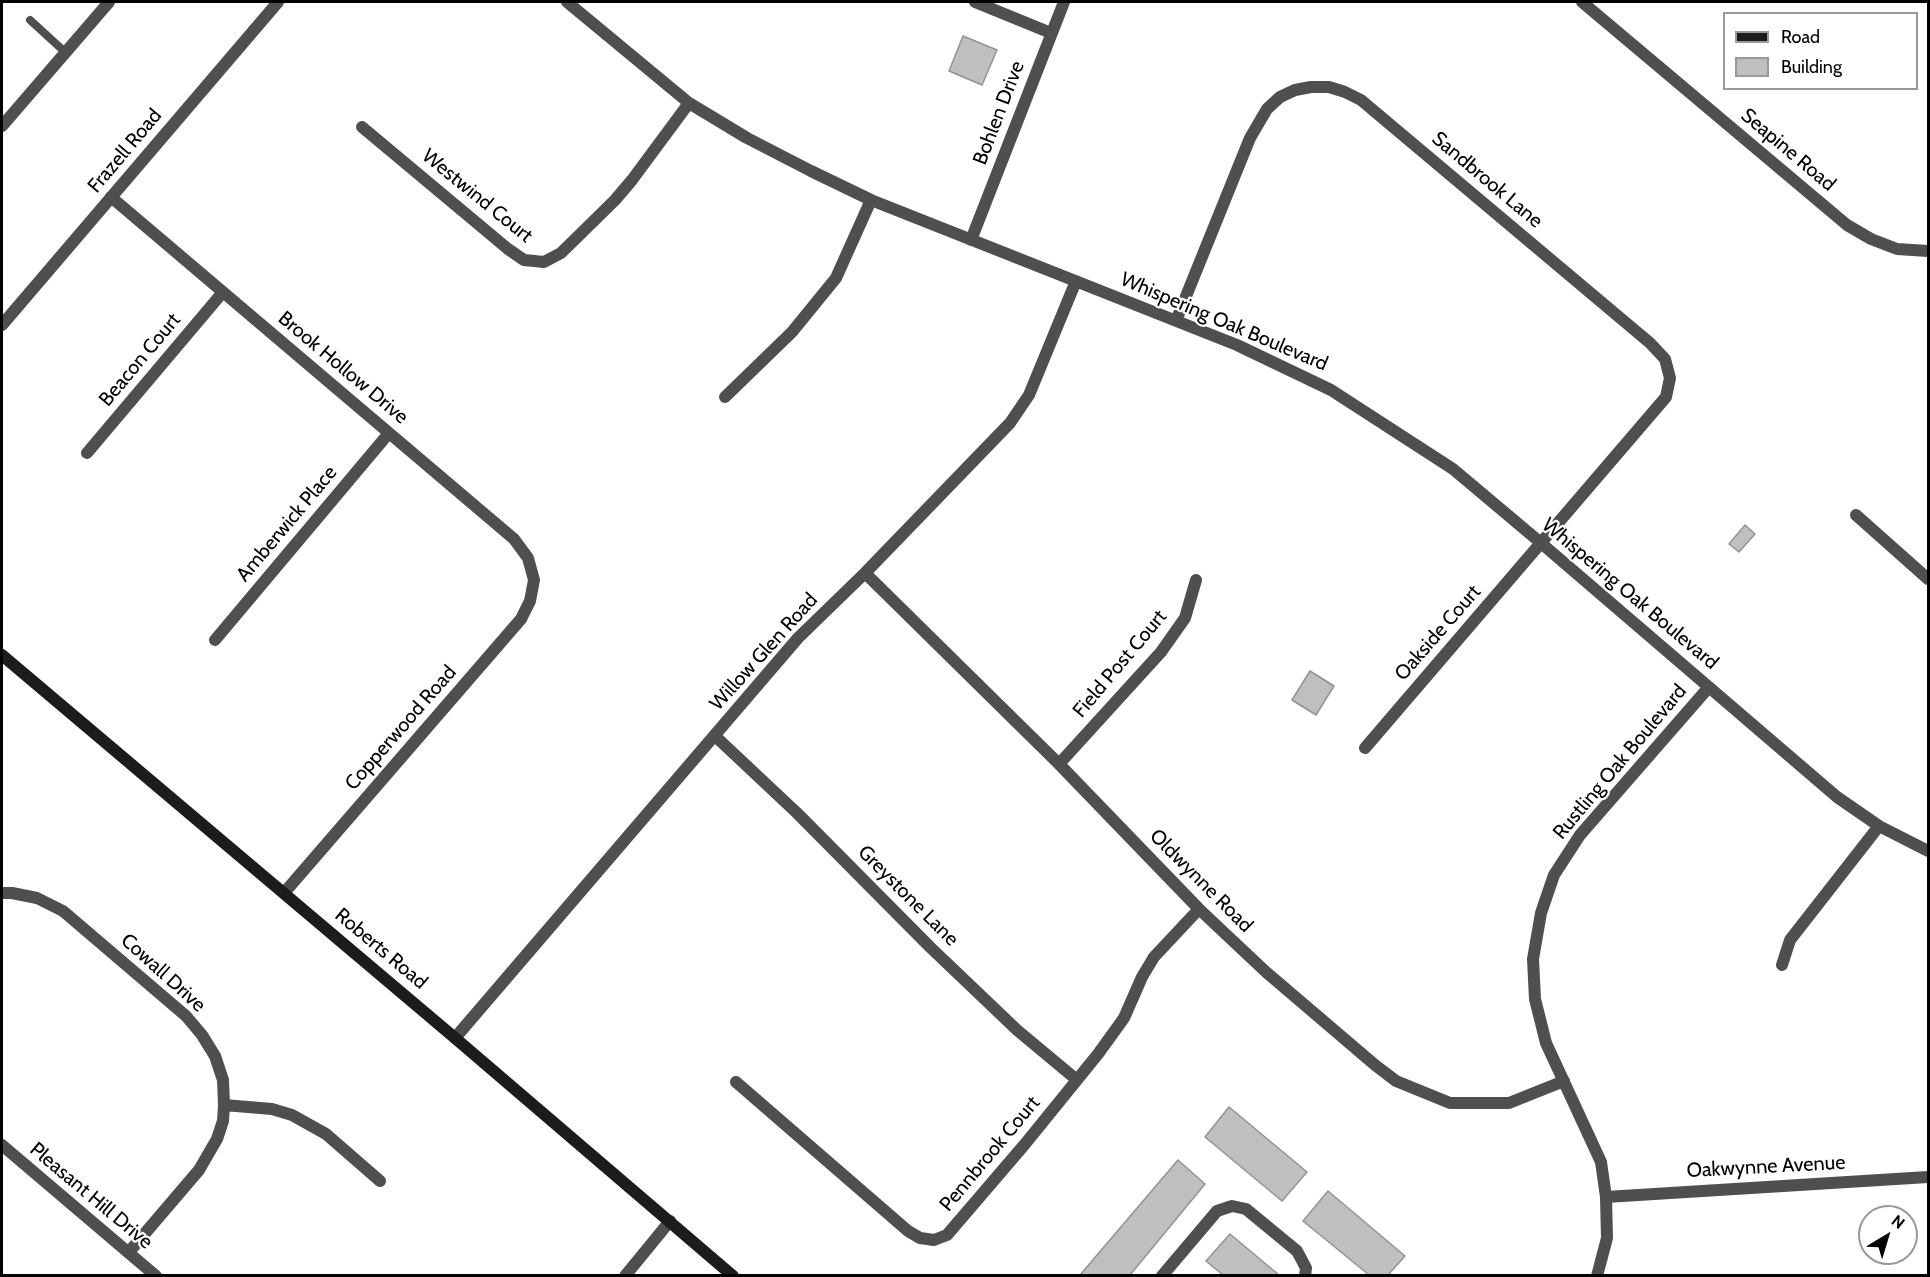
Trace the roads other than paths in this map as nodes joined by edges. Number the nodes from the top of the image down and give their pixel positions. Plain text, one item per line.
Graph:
1 (109, 2) edge
2 (278, 2) edge
3 (567, 2) edge
4 (975, 2) edge
5 (1064, 2) edge
6 (1582, 2) edge
7 (30, 20) dead end
8 (1051, 33) junction
9 (65, 52) junction
10 (689, 103) junction
11 (2, 126) edge
12 (362, 127) dead end
13 (111, 197) junction
14 (871, 200) junction
15 (971, 240) junction
16 (1929, 251) edge
17 (1076, 281) junction
18 (223, 292) junction
19 (1176, 321) junction
20 (2, 325) edge
21 (725, 397) dead end
22 (389, 433) junction
23 (87, 453) dead end
24 (1856, 515) dead end
25 (1541, 543) junction
26 (865, 573) junction
27 (1929, 579) edge
28 (534, 580) joint
29 (1196, 580) dead end
30 (215, 640) dead end
31 (2, 655) edge
32 (1709, 687) junction
33 (715, 736) junction
34 (1365, 748) dead end
35 (1059, 764) junction
36 (1879, 826) junction
37 (1929, 851) edge
38 (2, 893) edge
39 (284, 893) junction
40 (1199, 909) junction
41 (1782, 965) dead end
42 (455, 1038) junction
43 (1077, 1080) junction
44 (1564, 1081) junction
45 (736, 1082) dead end
46 (224, 1105) junction
47 (2, 1145) edge
48 (1929, 1177) edge
49 (380, 1181) dead end
50 (1606, 1197) junction
51 (670, 1221) junction
52 (129, 1252) junction
53 (156, 1275) edge
54 (625, 1275) edge
55 (733, 1275) edge
56 (1162, 1275) edge
57 (1305, 1275) edge
58 (1598, 1275) edge

1 - 9 street
2 - 13 street, Frazell Road
3 - 10 street, Whispering Oak Boulevard
4 - 8 street
5 - 8 street, Bohlen Drive
6 - 16 street, Seapine Road
7 - 9 lane
8 - 15 street, Bohlen Drive
9 - 11 street
10 - 12 street, Westwind Court
10 - 14 street, Whispering Oak Boulevard
13 - 18 street, Brook Hollow Drive
13 - 20 street, Frazell Road
14 - 15 street, Whispering Oak Boulevard
14 - 21 street
15 - 17 street, Whispering Oak Boulevard
17 - 19 street, Whispering Oak Boulevard
17 - 26 street, Willow Glen Road
18 - 22 street, Brook Hollow Drive
18 - 23 street, Beacon Court
19 - 25 street, Whispering Oak Boulevard
19 - 25 street, Sandbrook Lane
22 - 28 street, Brook Hollow Drive
22 - 30 street, Amberwick Place
24 - 27 street
25 - 32 street, Whispering Oak Boulevard
25 - 34 street, Oakside Court
26 - 33 street, Willow Glen Road
26 - 35 street, Oldwynne Road
28 - 39 street, Copperwood Road
29 - 35 street, Field Post Court
31 - 39 main road, Roberts Road
32 - 36 street, Whispering Oak Boulevard
32 - 44 street, Rustling Oak Boulevard
33 - 42 street, Willow Glen Road
33 - 43 street, Greystone Lane
35 - 40 street, Oldwynne Road
36 - 37 street, Whispering Oak Boulevard
36 - 41 street
38 - 46 street, Cowall Drive
39 - 42 main road, Roberts Road
40 - 43 street, Pennbrook Court
40 - 44 street, Oldwynne Road
42 - 51 main road, Roberts Road
43 - 45 street, Pennbrook Court
44 - 50 street, Rustling Oak Boulevard
46 - 49 street
46 - 52 street, Cowall Drive
47 - 52 street, Pleasant Hill Drive
48 - 50 street, Oakwynne Avenue
50 - 58 street, Rustling Oak Boulevard
51 - 54 street
51 - 55 main road, Roberts Road
52 - 53 street, Pleasant Hill Drive
56 - 57 street

